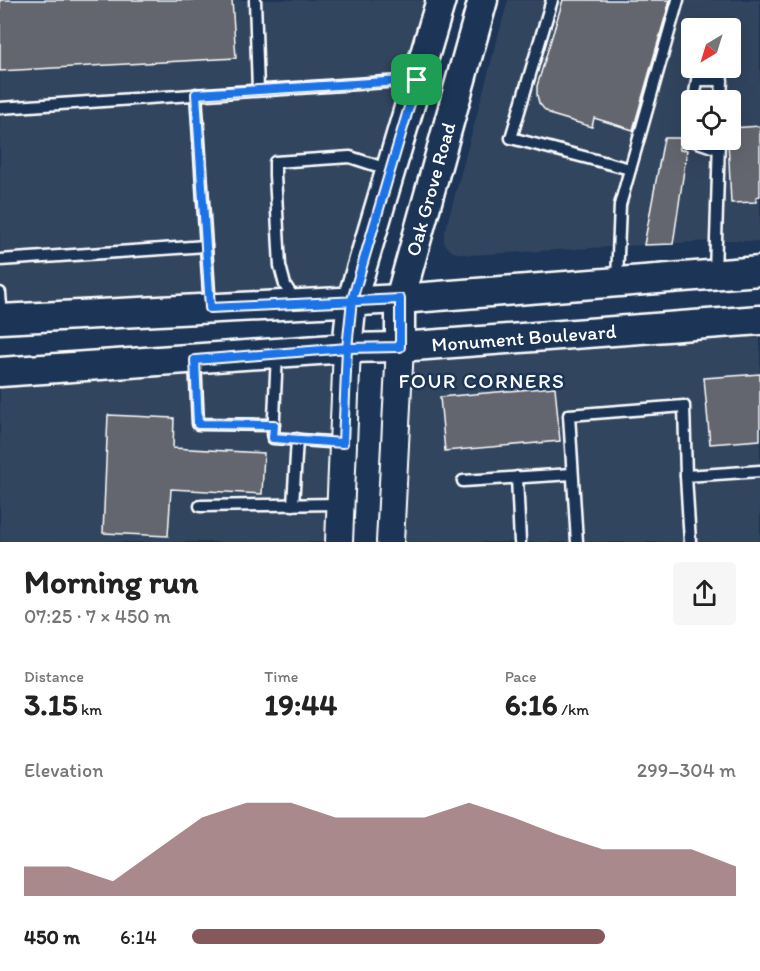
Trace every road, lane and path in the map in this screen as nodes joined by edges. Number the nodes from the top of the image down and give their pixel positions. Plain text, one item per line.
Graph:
1 (255, 0) edge
2 (441, 0) edge
3 (483, 0) edge
4 (552, 0) edge
5 (678, 0) edge
6 (417, 80) junction
7 (258, 90) junction
8 (696, 90) edge
9 (722, 90) edge
10 (196, 94) junction
11 (0, 108) edge
12 (719, 150) edge
13 (630, 169) junction
14 (390, 170) junction
15 (206, 246) junction
16 (0, 260) edge
17 (760, 271) edge
18 (715, 275) junction
19 (616, 282) junction
20 (400, 299) junction
21 (352, 300) junction
22 (297, 303) junction
23 (210, 308) junction
24 (1, 310) edge
25 (760, 321) edge
26 (400, 347) junction
27 (347, 348) junction
28 (278, 354) junction
29 (195, 360) junction
30 (0, 372) edge
31 (274, 425) junction
32 (297, 439) junction
33 (343, 443) junction
34 (760, 471) edge
35 (572, 474) junction
36 (686, 476) junction
37 (517, 477) junction
38 (463, 481) dead end
39 (340, 504) junction
40 (293, 505) junction
41 (200, 506) dead end
42 (339, 542) edge
43 (390, 542) edge
44 (520, 542) edge
45 (577, 542) edge
46 (690, 542) edge

1 - 7 lane
2 - 6 main road
3 - 20 main road, Oak Grove Road
4 - 13 lane
5 - 13 lane
6 - 7 lane
6 - 14 main road
7 - 10 lane
8 - 9 lane
10 - 11 lane
10 - 15 lane
12 - 18 lane
13 - 19 lane
14 - 21 main road
14 - 22 lane
15 - 16 lane
15 - 23 lane
17 - 18 main road
18 - 19 main road
19 - 20 main road
20 - 21 main road
20 - 26 main road, Oak Grove Road
21 - 22 main road
21 - 27 main road
22 - 23 main road
23 - 24 main road
25 - 26 main road, Monument Boulevard
26 - 27 main road, Monument Boulevard
26 - 43 street
27 - 28 main road, Monument Boulevard
27 - 33 street
28 - 29 main road, Monument Boulevard
28 - 31 lane
29 - 30 main road, Monument Boulevard
29 - 31 lane
31 - 32 lane
32 - 33 lane
32 - 40 lane
33 - 39 street
34 - 36 lane
35 - 36 lane
35 - 37 lane
35 - 45 lane
36 - 46 lane
37 - 38 lane
37 - 44 lane
39 - 40 lane
39 - 42 street
40 - 41 lane

